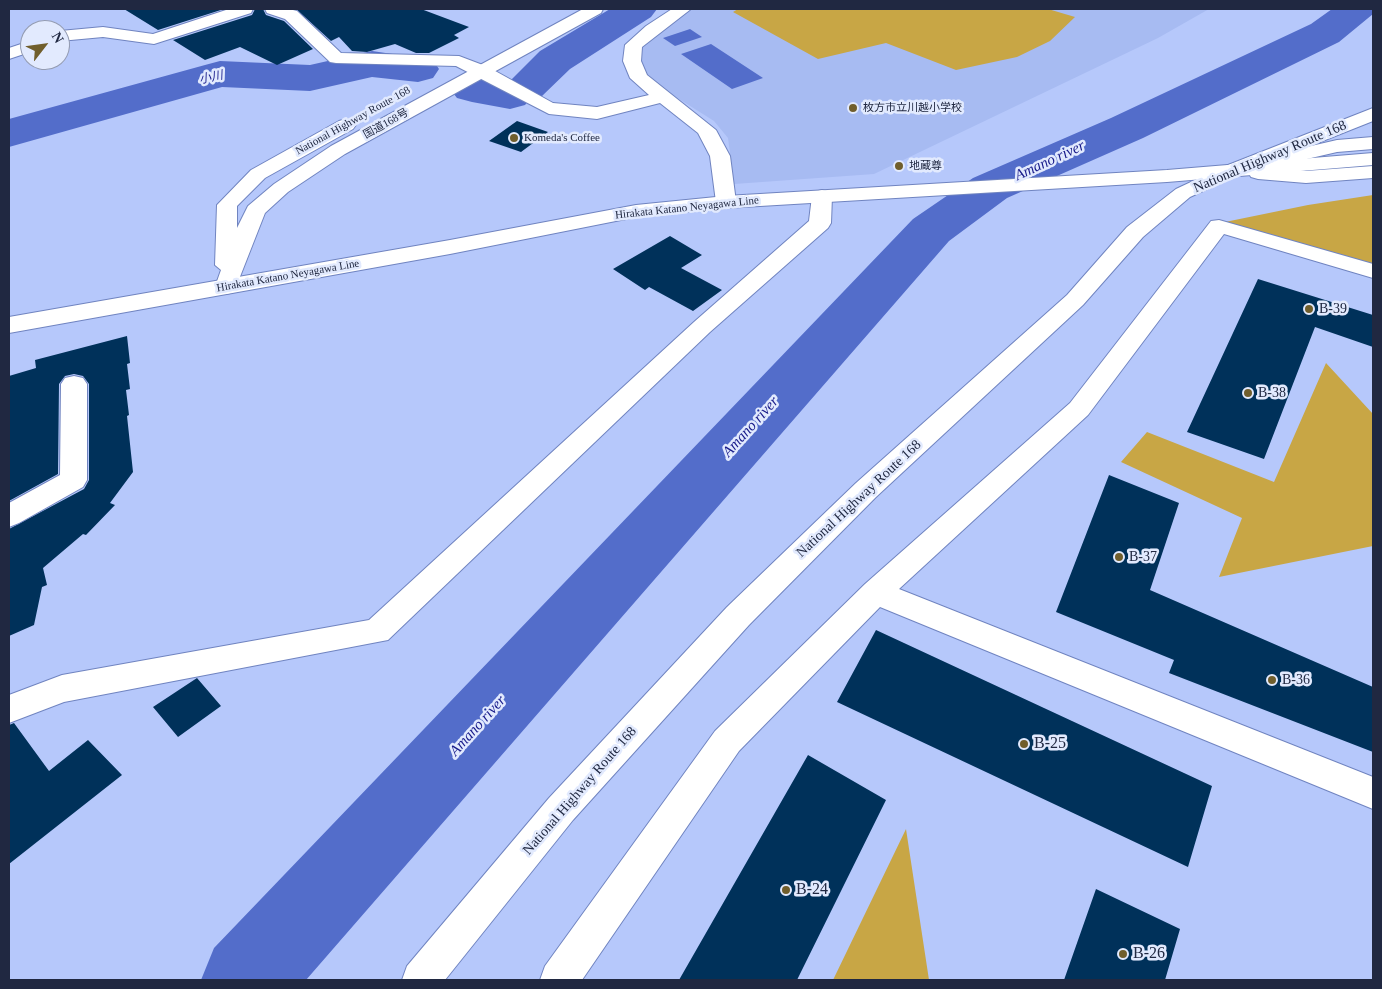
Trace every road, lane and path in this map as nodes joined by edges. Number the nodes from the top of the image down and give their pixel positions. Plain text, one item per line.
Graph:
1 (245, 9) edge
2 (274, 9) edge
3 (559, 9) edge
4 (595, 9) edge
5 (683, 9) edge
6 (517, 31) dead end
7 (70, 35) edge
8 (484, 48) dead end
9 (459, 61) junction
10 (482, 71) junction
11 (428, 78) dead end
12 (664, 97) junction
13 (1373, 114) edge
14 (364, 115) dead end
15 (1373, 143) edge
16 (1373, 159) edge
17 (1230, 171) junction
18 (1373, 172) edge
19 (822, 196) junction
20 (726, 202) junction
21 (1373, 271) edge
22 (226, 286) junction
23 (9, 325) edge
24 (74, 384) dead end
25 (9, 516) edge
26 (876, 592) junction
27 (9, 709) edge
28 (1373, 793) edge
29 (421, 980) edge
30 (559, 980) edge

1 - 7 main road
2 - 9 main road
3 - 6 main road
4 - 10 main road, 国道168号
5 - 12 main road
8 - 9 main road
9 - 10 main road
9 - 11 main road
10 - 12 main road
10 - 22 main road, 国道168号
12 - 20 main road
13 - 17 main road, National Highway Route 168
14 - 22 main road, National Highway Route 168
15 - 17 main road
16 - 17 main road, Hirakata Katano Neyagawa Line
17 - 18 main road
17 - 19 main road, Hirakata Katano Neyagawa Line
17 - 29 main road, National Highway Route 168
19 - 20 main road, Hirakata Katano Neyagawa Line
19 - 27 main road
20 - 22 main road, Hirakata Katano Neyagawa Line
21 - 26 main road
22 - 23 main road, Hirakata Katano Neyagawa Line
24 - 25 main road
26 - 28 main road
26 - 30 main road

